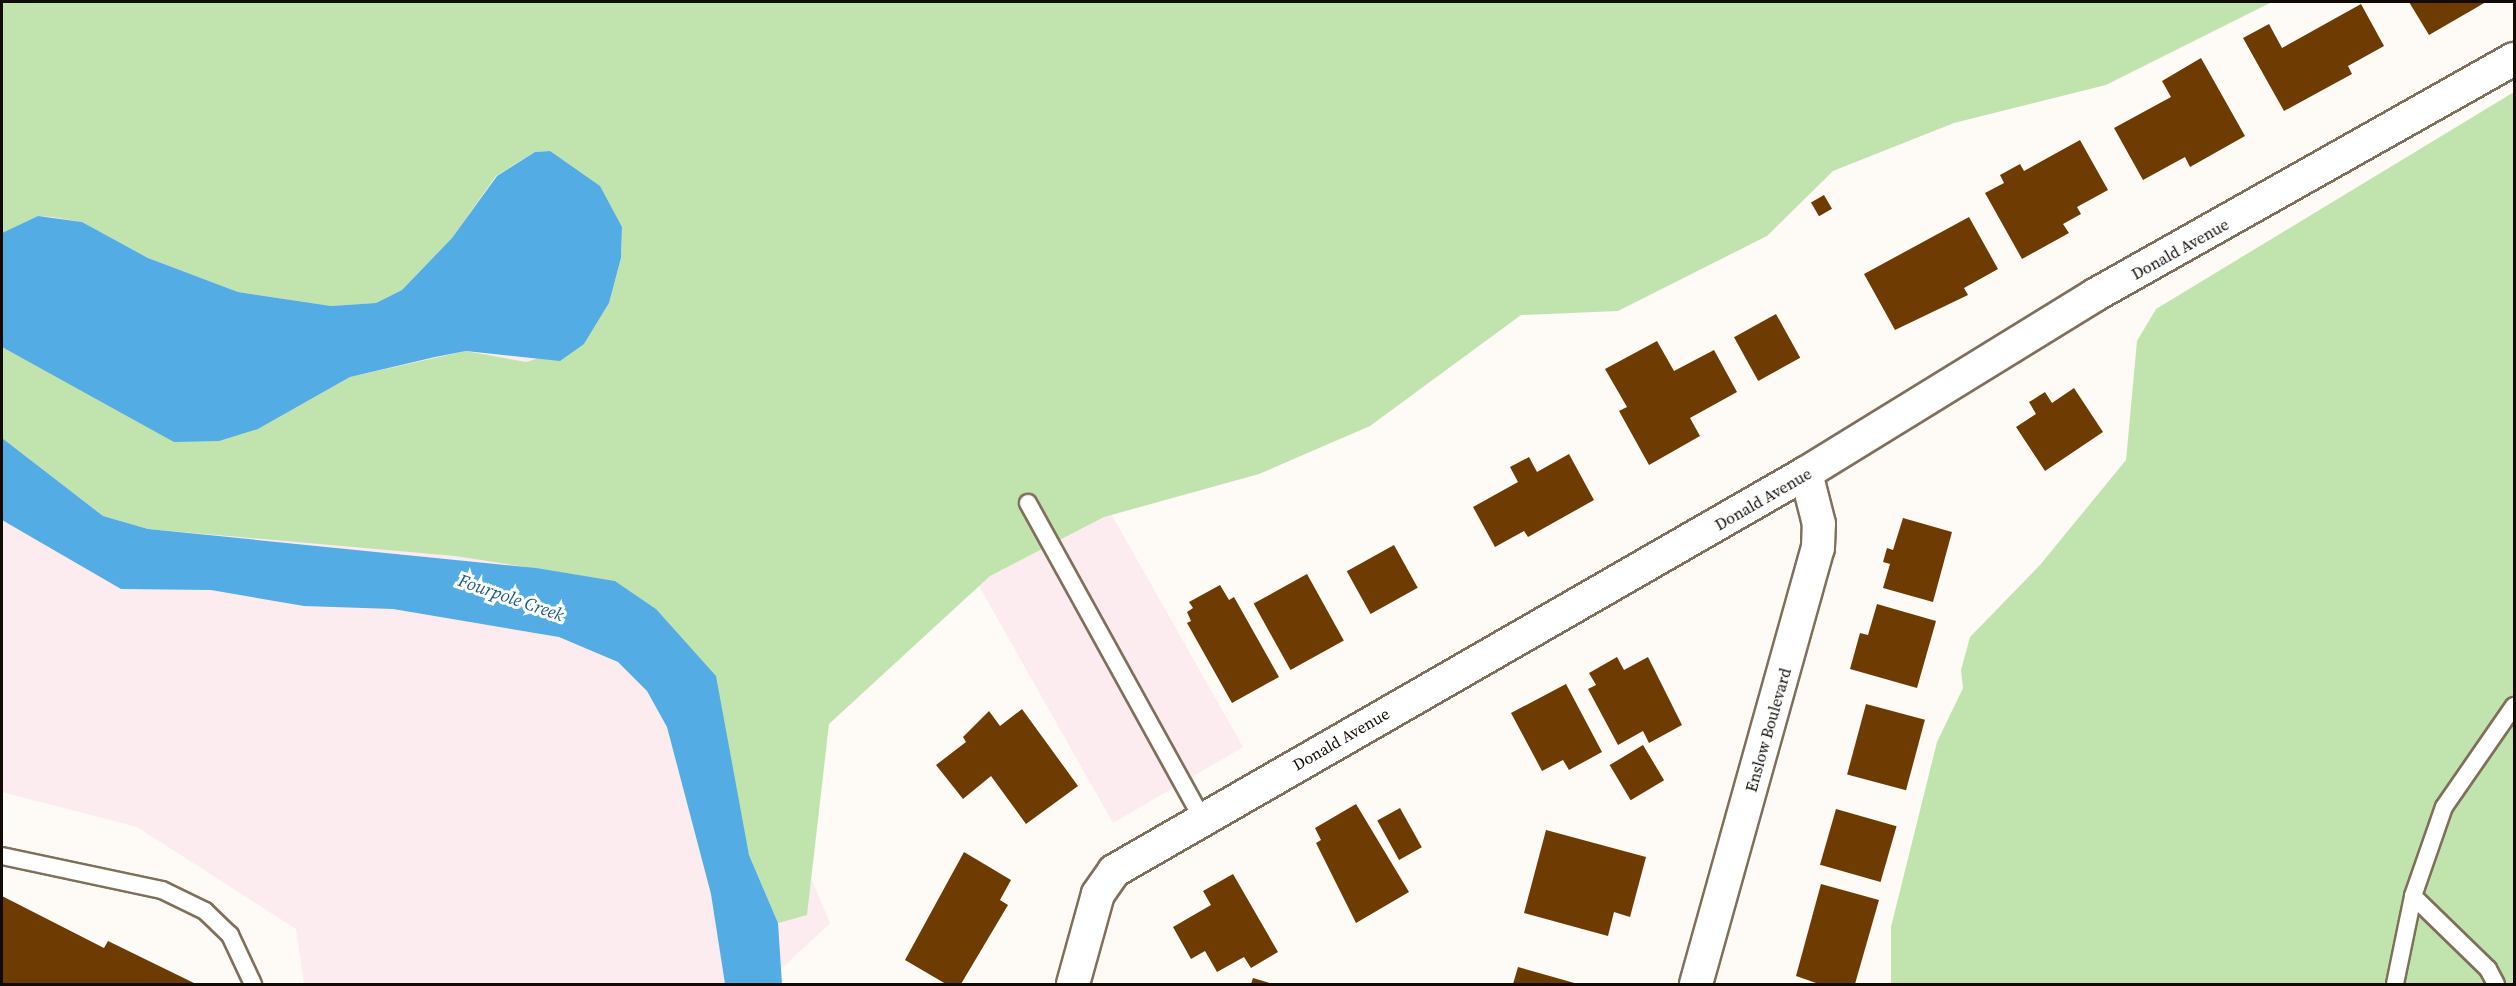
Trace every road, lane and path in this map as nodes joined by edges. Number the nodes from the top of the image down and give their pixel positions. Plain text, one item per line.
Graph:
1 (2514, 59) edge
2 (1806, 473) junction
3 (1028, 503) dead end
4 (2514, 706) edge
5 (1202, 818) junction
6 (2, 856) edge
7 (2413, 896) junction
8 (253, 984) edge
9 (1073, 984) edge
10 (1696, 984) edge
11 (2396, 984) edge
12 (2496, 984) edge

1 - 2 street, Donald Avenue
2 - 5 street, Donald Avenue
2 - 10 street, Enslow Boulevard
3 - 5 lane
4 - 7 lane
5 - 9 street, Donald Avenue
6 - 8 lane
7 - 11 lane
7 - 12 lane

